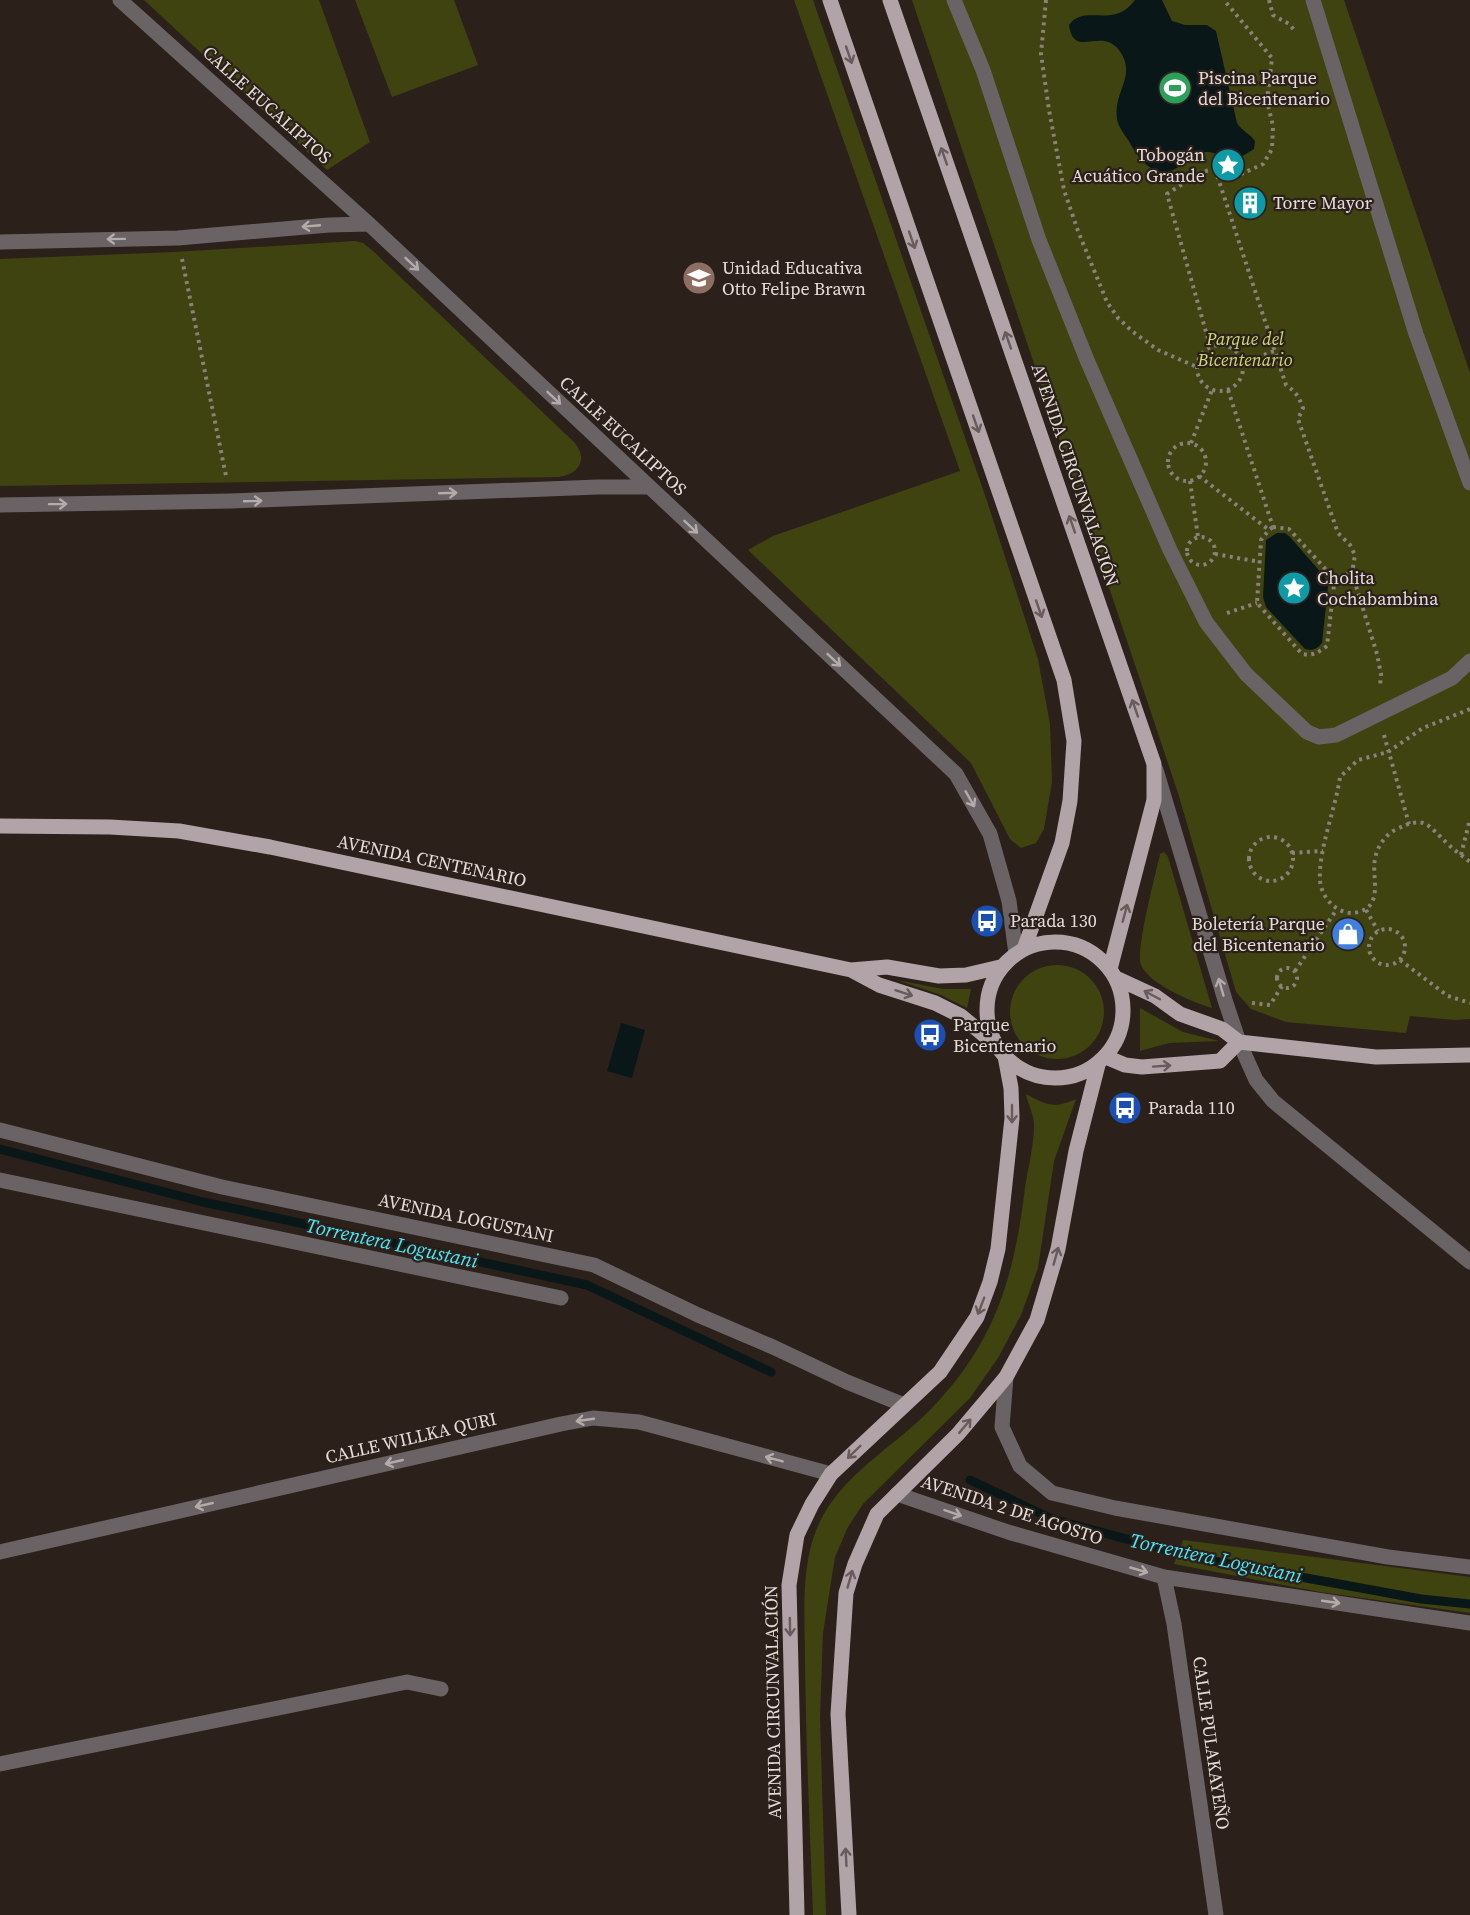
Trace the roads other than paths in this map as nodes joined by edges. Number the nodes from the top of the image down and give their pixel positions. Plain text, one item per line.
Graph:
1 (120, 0) edge
2 (830, 0) edge
3 (890, 0) edge
4 (954, 0) edge
5 (1313, 0) edge
6 (369, 224) junction
7 (0, 242) edge
8 (1470, 483) edge
9 (648, 488) junction
10 (0, 506) edge
11 (1470, 661) edge
12 (1154, 764) junction
13 (0, 826) edge
14 (1020, 951) junction
15 (1000, 967) junction
16 (850, 970) junction
17 (1113, 974) junction
18 (1239, 1042) junction
19 (1000, 1051) junction
20 (1470, 1055) edge
21 (1102, 1061) junction
22 (0, 1130) edge
23 (0, 1180) edge
24 (1470, 1262) edge
25 (561, 1298) dead end
26 (1006, 1377) junction
27 (904, 1405) junction
28 (831, 1474) junction
29 (897, 1494) junction
30 (0, 1552) edge
31 (1470, 1568) edge
32 (1164, 1577) junction
33 (1470, 1623) edge
34 (441, 1689) dead end
35 (0, 1764) edge
36 (797, 1915) edge
37 (849, 1915) edge
38 (1216, 1915) edge

1 - 6 street, CALLE EUCALIPTOS
2 -> 14 main road
12 -> 3 main road, AVENIDA CIRCUNVALACIÓN
4 - 11 street
5 - 8 street
6 -> 7 street
6 -> 9 street, CALLE EUCALIPTOS
10 -> 9 street
9 -> 14 street, CALLE EUCALIPTOS
17 -> 12 main road, AVENIDA CIRCUNVALACIÓN
18 -> 12 street
13 - 16 main road, AVENIDA CENTENARIO
14 - 15 main road
14 - 17 main road
15 - 16 main road, AVENIDA CENTENARIO
15 - 19 main road
16 -> 19 main road, AVENIDA CENTENARIO
18 -> 17 main road
17 - 21 main road
18 - 20 main road
21 -> 18 main road
18 - 24 street
19 - 21 main road
19 -> 27 main road, AVENIDA CIRCUNVALACIÓN
26 -> 21 main road
22 - 27 street, AVENIDA LOGUSTANI
23 - 25 street
29 -> 26 main road
26 - 31 street
27 -> 28 main road, AVENIDA CIRCUNVALACIÓN
28 -> 30 street, CALLE WILLKA QURI
28 -> 36 main road, AVENIDA CIRCUNVALACIÓN
29 -> 32 street, AVENIDA 2 DE AGOSTO
37 -> 29 main road
32 -> 33 street, AVENIDA 2 DE AGOSTO
32 - 38 street, CALLE PULAKAYEÑO
34 - 35 street

